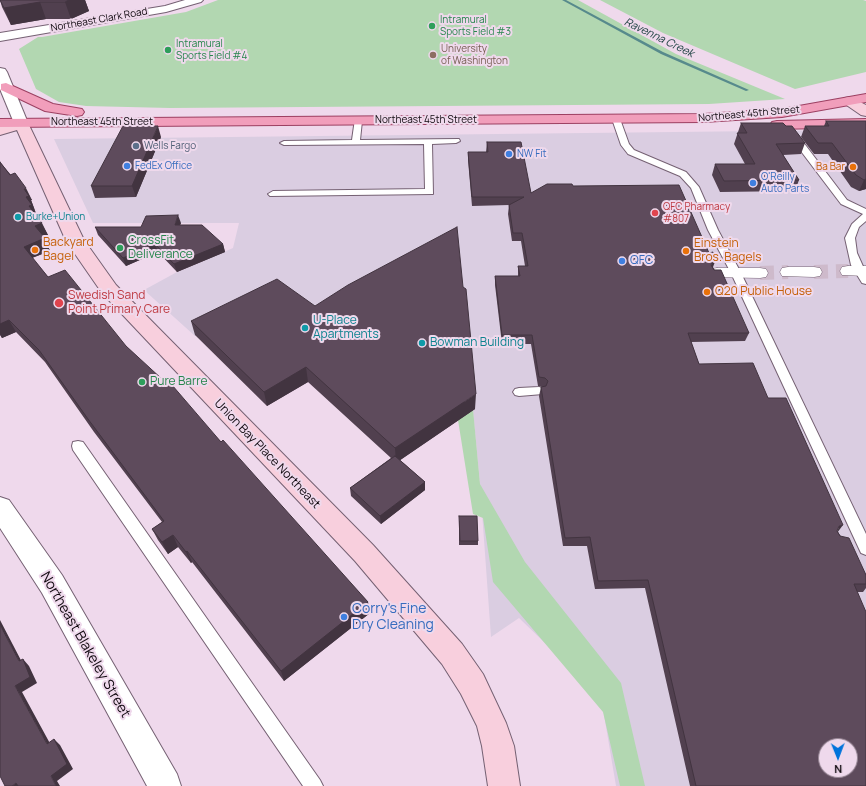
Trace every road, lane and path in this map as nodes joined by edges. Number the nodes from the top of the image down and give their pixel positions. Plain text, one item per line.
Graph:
1 (196, 0) edge
2 (0, 37) edge
3 (0, 72) edge
4 (6, 87) junction
5 (866, 98) edge
6 (850, 101) junction
7 (866, 104) edge
8 (866, 112) edge
9 (704, 118) junction
10 (616, 119) junction
11 (358, 120) junction
12 (144, 122) junction
13 (0, 123) edge
14 (21, 123) junction
15 (866, 123) edge
16 (785, 125) junction
17 (0, 131) edge
18 (456, 141) dead end
19 (356, 142) junction
20 (428, 142) junction
21 (284, 143) dead end
22 (273, 194) dead end
23 (866, 212) edge
24 (866, 216) edge
25 (788, 272) tunnel mouth
26 (814, 272) tunnel mouth
27 (717, 273) edge
28 (736, 273) junction
29 (760, 273) tunnel mouth
30 (860, 274) edge
31 (539, 391) dead end
32 (519, 392) dead end
33 (78, 446) dead end
34 (0, 507) edge
35 (860, 541) edge
36 (165, 786) edge
37 (314, 786) edge
38 (504, 786) edge

1 - 2 street, Northeast Clark Road
3 - 4 street
4 - 12 main road
4 - 14 street
5 - 6 main road
6 - 7 main road, Northeast 45th Street
6 - 8 main road
6 - 9 main road, Northeast 45th Street
9 - 10 main road, Northeast 45th Street
9 - 16 main road
10 - 11 main road, Northeast 45th Street
10 - 28 lane
11 - 12 main road, Northeast 45th Street
11 - 19 lane
12 - 14 main road, Northeast 45th Street
13 - 14 main road, Northeast 45th Street
14 - 17 main road
14 - 38 main road, Union Bay Place Northeast
15 - 16 main road
16 - 23 lane
18 - 20 lane
19 - 20 lane
19 - 21 lane
20 - 22 lane
24 - 30 lane
25 - 26 street
27 - 28 street
28 - 29 street
28 - 35 lane
31 - 32 lane
33 - 37 lane
34 - 36 street, Northeast Blakeley Street

